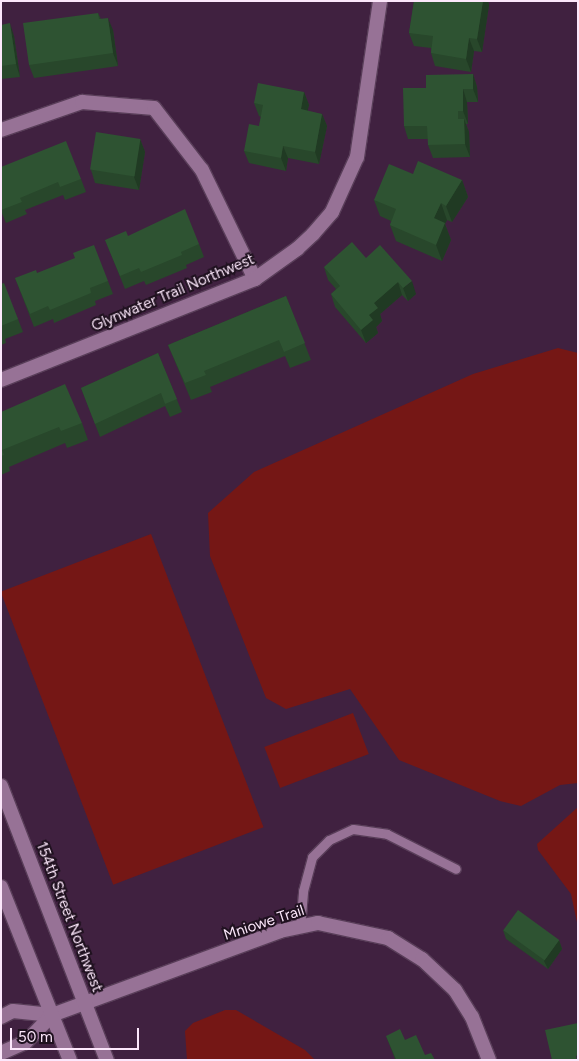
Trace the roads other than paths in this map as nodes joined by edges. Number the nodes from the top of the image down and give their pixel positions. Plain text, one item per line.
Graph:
1 (380, 1) edge
2 (1, 130) edge
3 (256, 278) junction
4 (1, 380) edge
5 (1, 786) edge
6 (456, 869) dead end
7 (1, 887) edge
8 (300, 927) junction
9 (84, 1004) junction
10 (52, 1015) junction
11 (1, 1017) edge
12 (1, 1052) edge
13 (70, 1060) edge
14 (107, 1060) edge
15 (489, 1060) edge

1 - 3 street, Glynwater Trail Northwest
2 - 3 street
3 - 4 street, Glynwater Trail Northwest
5 - 9 street, 154th Street Northwest
6 - 8 lane
7 - 10 street
8 - 9 street, Mniowe Trail
8 - 15 street, Mniowe Trail
9 - 10 street, Mniowe Trail
9 - 14 street, 154th Street Northwest
10 - 11 street
10 - 12 street
10 - 13 street

